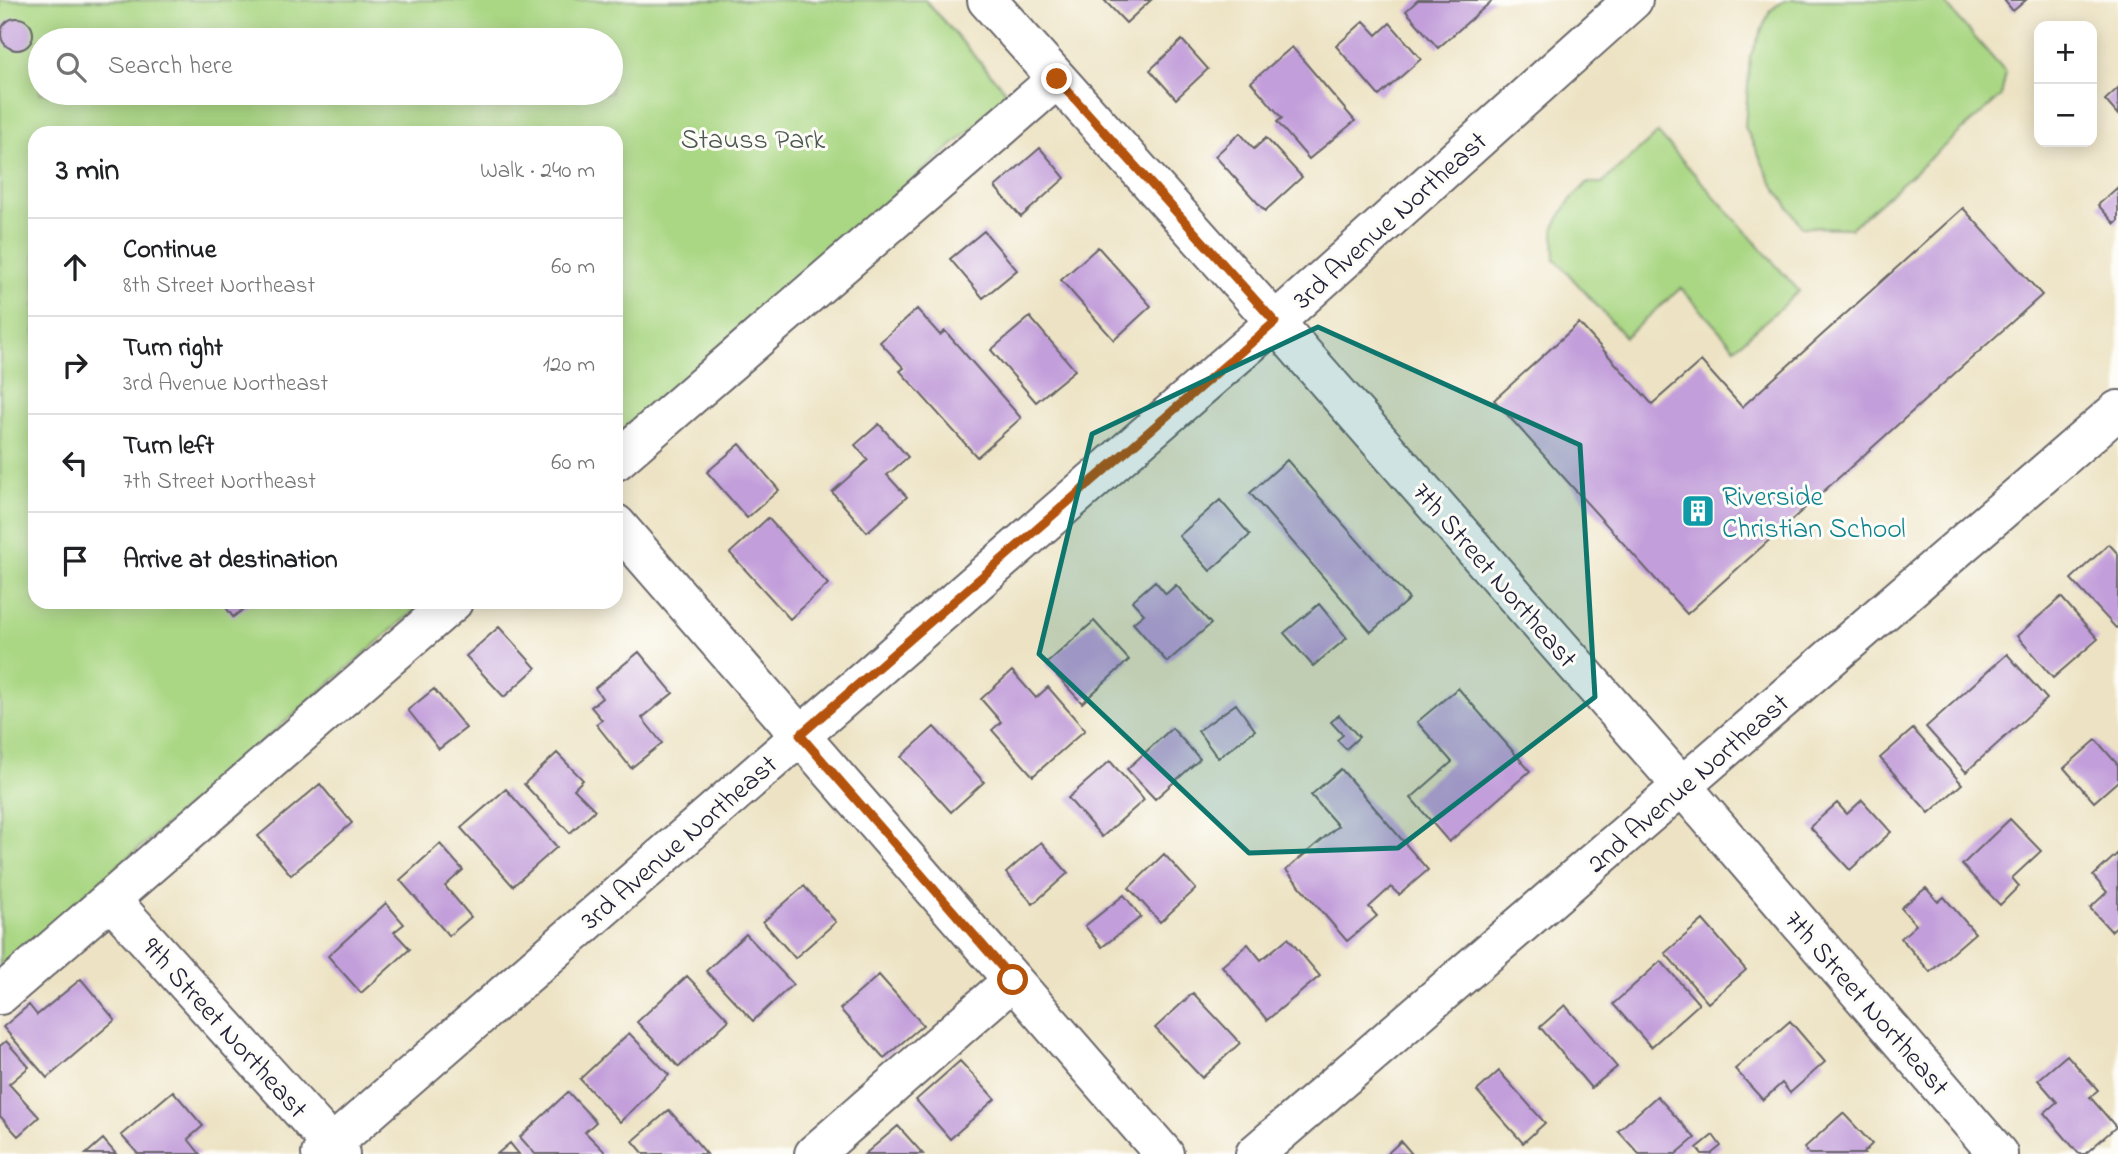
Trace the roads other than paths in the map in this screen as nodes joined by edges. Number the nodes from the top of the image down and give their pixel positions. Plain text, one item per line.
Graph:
1 (987, 0) edge
2 (1633, 0) edge
3 (1057, 79) junction
4 (1275, 322) junction
5 (2118, 410) edge
6 (623, 455) edge
7 (623, 532) edge
8 (445, 609) edge
9 (800, 735) junction
10 (1682, 786) junction
11 (111, 900) junction
12 (1013, 980) junction
13 (0, 995) edge
14 (331, 1151) edge
15 (814, 1154) edge
16 (1164, 1154) edge
17 (1255, 1154) edge
18 (1998, 1154) edge

1 - 3 street, 7th Street Northeast
2 - 4 street, 3rd Avenue Northeast
3 - 4 street, 7th Street Northeast
3 - 6 street
4 - 9 street, 3rd Avenue Northeast
4 - 10 street, 7th Street Northeast
5 - 10 street, 2nd Avenue Northeast
7 - 9 street
8 - 11 street
9 - 12 street
9 - 14 street, 3rd Avenue Northeast
10 - 17 street, 2nd Avenue Northeast
10 - 18 street, 7th Street Northeast
11 - 13 street
11 - 14 street, 9th Street Northeast
12 - 15 street
12 - 16 street

